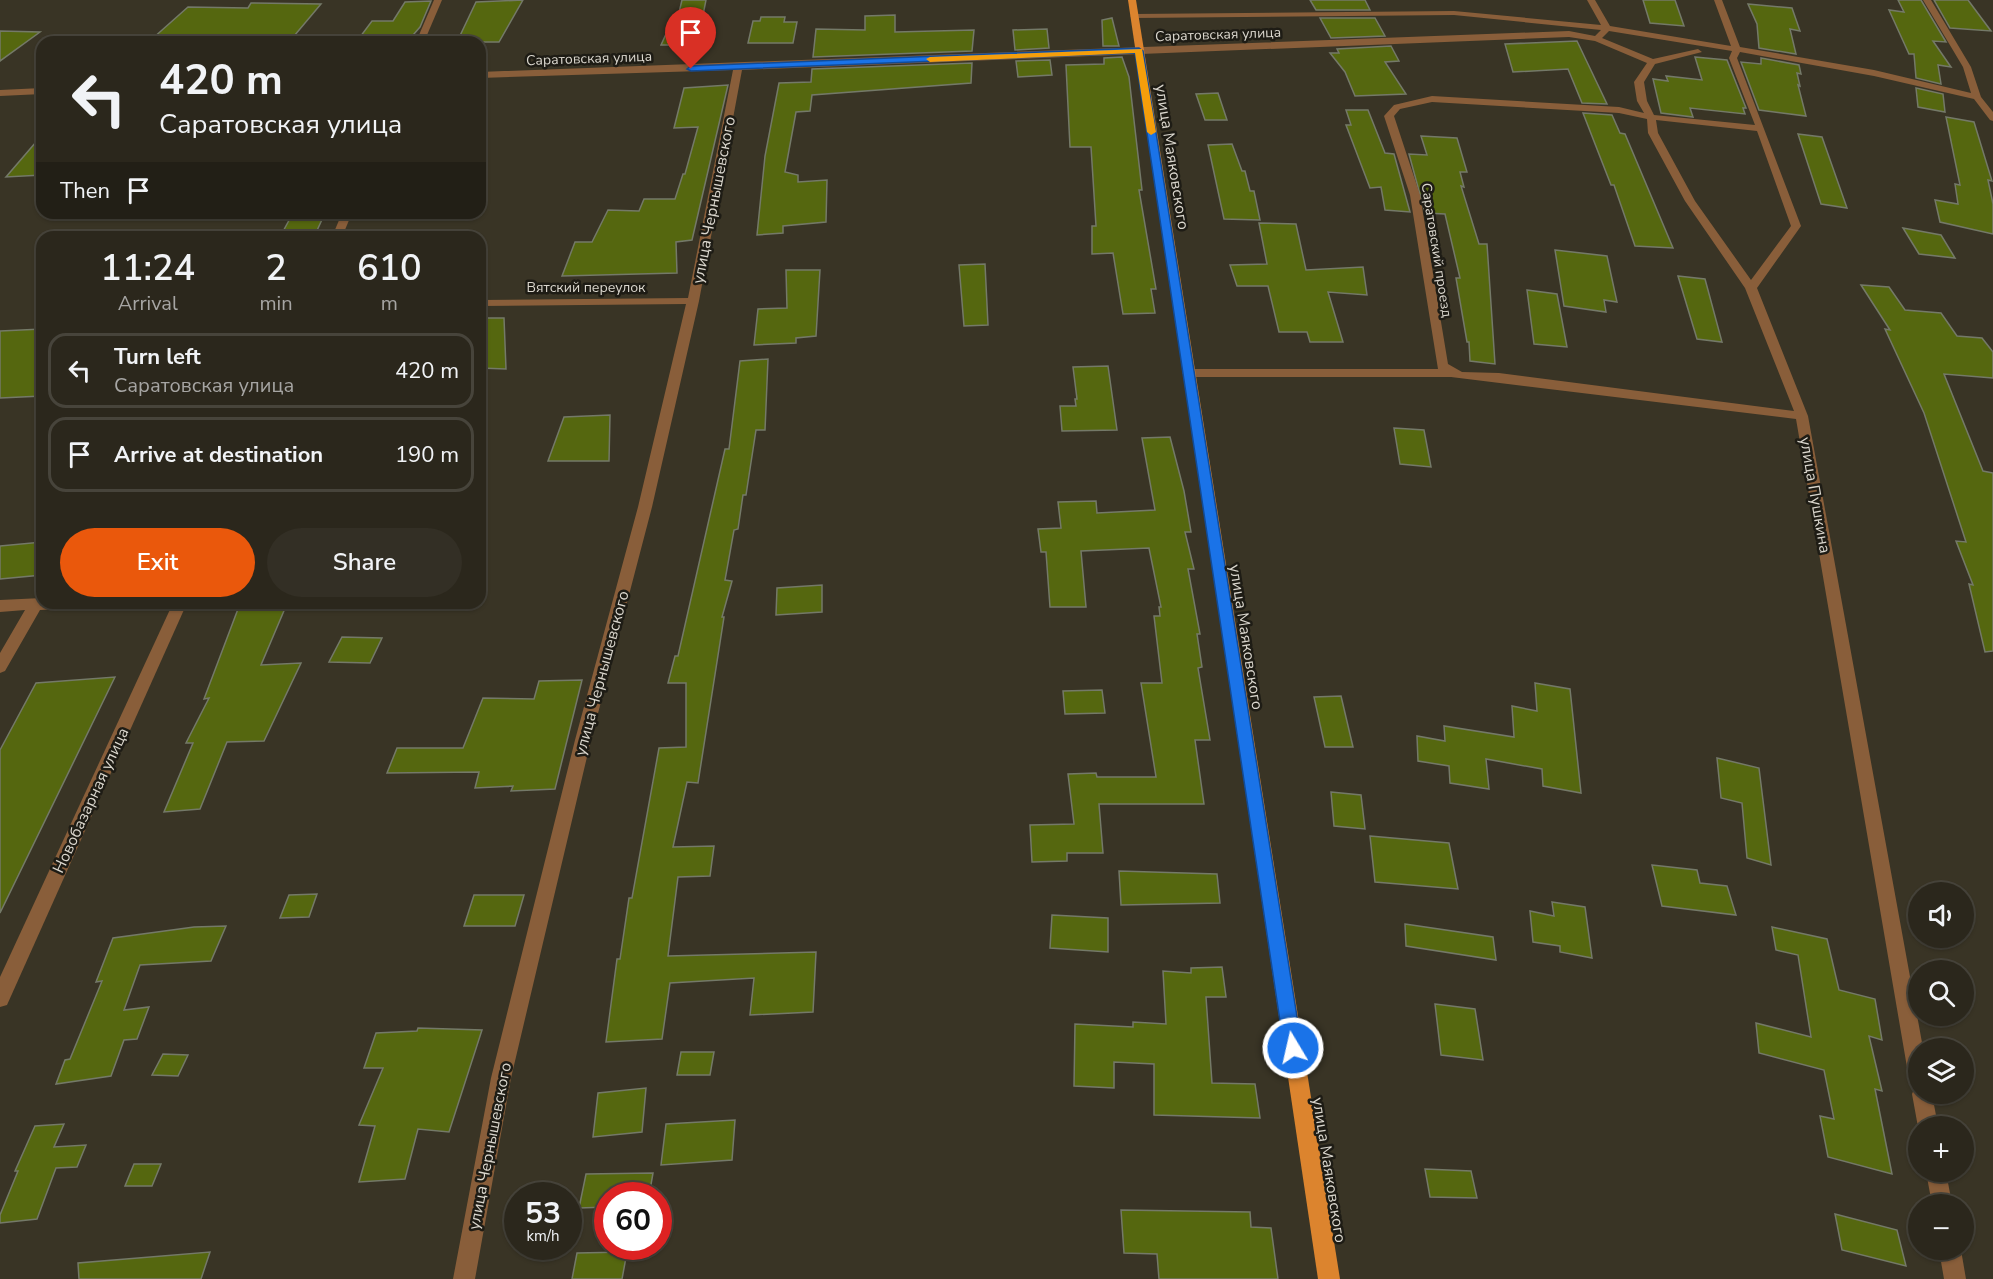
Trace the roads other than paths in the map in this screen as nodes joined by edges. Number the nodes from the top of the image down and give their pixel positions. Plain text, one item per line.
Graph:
1 (438, 0) edge
2 (1132, 0) edge
3 (1591, 0) edge
4 (1718, 0) edge
5 (1927, 0) edge
6 (1134, 16) junction
7 (1602, 34) junction
8 (423, 36) edge
9 (1139, 51) junction
10 (1737, 51) junction
11 (1698, 52) junction
12 (1652, 62) junction
13 (738, 67) junction
14 (486, 75) edge
15 (36, 91) edge
16 (0, 93) edge
17 (1977, 97) junction
18 (1651, 117) junction
19 (1993, 118) edge
20 (1758, 128) junction
21 (1750, 288) junction
22 (693, 301) junction
23 (486, 303) edge
24 (1188, 373) junction
25 (1450, 373) junction
26 (1802, 416) junction
27 (36, 604) joint
28 (0, 606) edge
29 (177, 609) edge
30 (0, 667) edge
31 (0, 998) edge
32 (1912, 1038) edge
33 (1952, 1260) edge
34 (464, 1279) edge
35 (1329, 1279) edge
36 (1955, 1279) edge

1 - 8 street
2 - 6 main road, улица Маяковского
3 - 7 street
4 - 10 street
5 - 17 street
6 - 7 street
6 - 9 main road, улица Маяковского
7 - 9 street, Саратовская улица
7 - 10 street
7 - 11 street
7 - 12 street
9 - 13 street, Саратовская улица
9 - 24 main road, улица Маяковского
10 - 11 street
10 - 17 street
10 - 20 street
11 - 12 street
12 - 18 street, улица Пушкина
13 - 14 street, Саратовская улица
13 - 22 street, улица Чернышевского
15 - 16 street
17 - 19 street
18 - 20 street, Саратовский проезд
18 - 21 street, улица Пушкина
18 - 25 street, Саратовский проезд
20 - 21 street
21 - 26 street, улица Пушкина
22 - 23 street, Вятский переулок
22 - 34 street, улица Чернышевского
24 - 25 street
24 - 35 main road, улица Маяковского
25 - 26 street
26 - 32 street, улица Пушкина
27 - 28 street
27 - 30 street
29 - 31 street, Новобазарная улица
33 - 36 street

